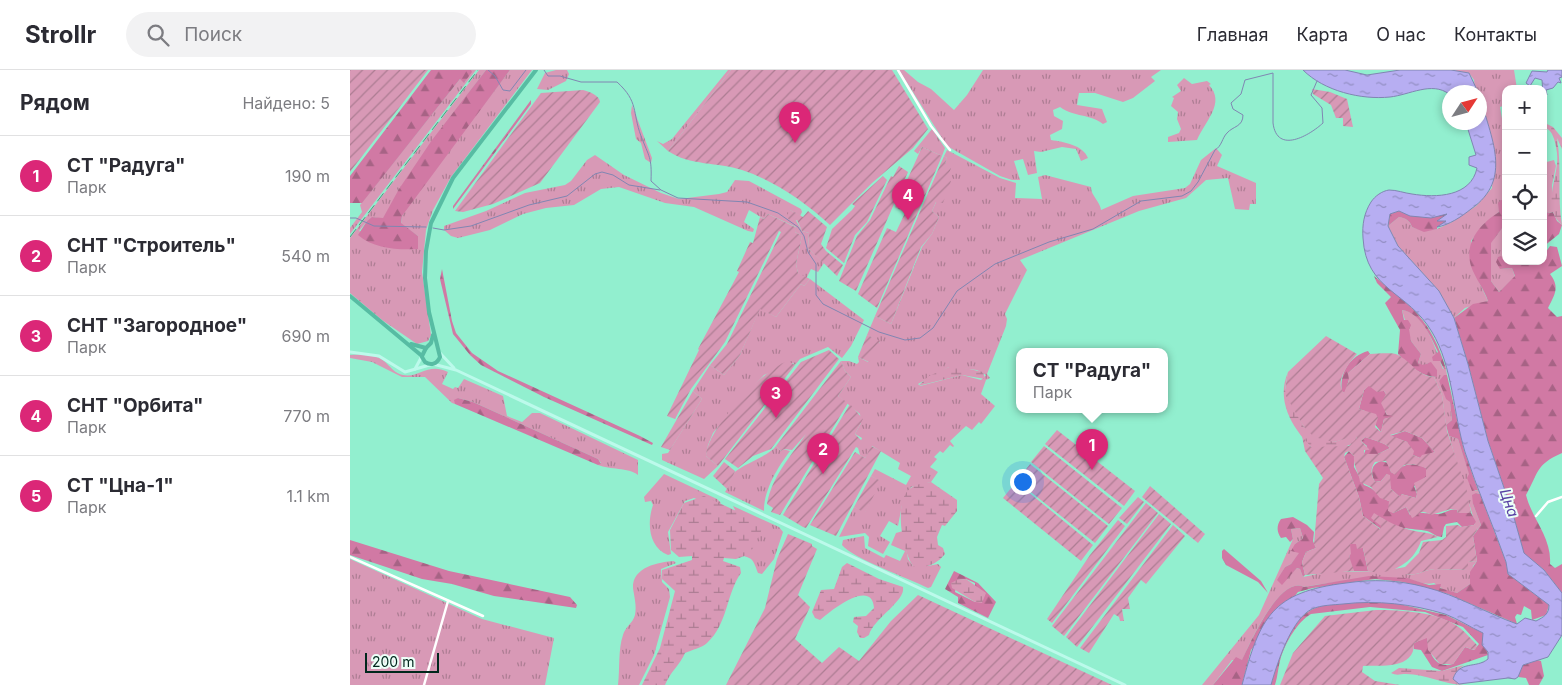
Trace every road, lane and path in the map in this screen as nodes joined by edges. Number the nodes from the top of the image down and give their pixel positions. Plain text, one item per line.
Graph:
1 (536, 70) edge
2 (898, 70) edge
3 (950, 150) dead end
4 (350, 296) edge
5 (434, 333) junction
6 (406, 342) junction
7 (427, 347) junction
8 (439, 351) junction
9 (350, 352) edge
10 (422, 356) junction
11 (433, 364) junction
12 (415, 370) junction
13 (456, 370) junction
14 (1562, 497) edge
15 (1536, 516) dead end
16 (350, 557) edge
17 (448, 601) junction
18 (483, 616) dead end
19 (424, 685) edge
20 (1125, 685) edge

1 - 5 main road
2 - 3 street
4 - 6 main road
5 - 7 main road
5 - 8 main road
6 - 7 main road
6 - 10 main road
7 - 8 main road
7 - 10 main road
8 - 11 main road
8 - 13 main road
9 - 12 main road
10 - 11 main road
10 - 12 main road
11 - 12 main road
11 - 13 main road
13 - 20 main road
14 - 15 street
16 - 17 street
17 - 18 street
17 - 19 street

